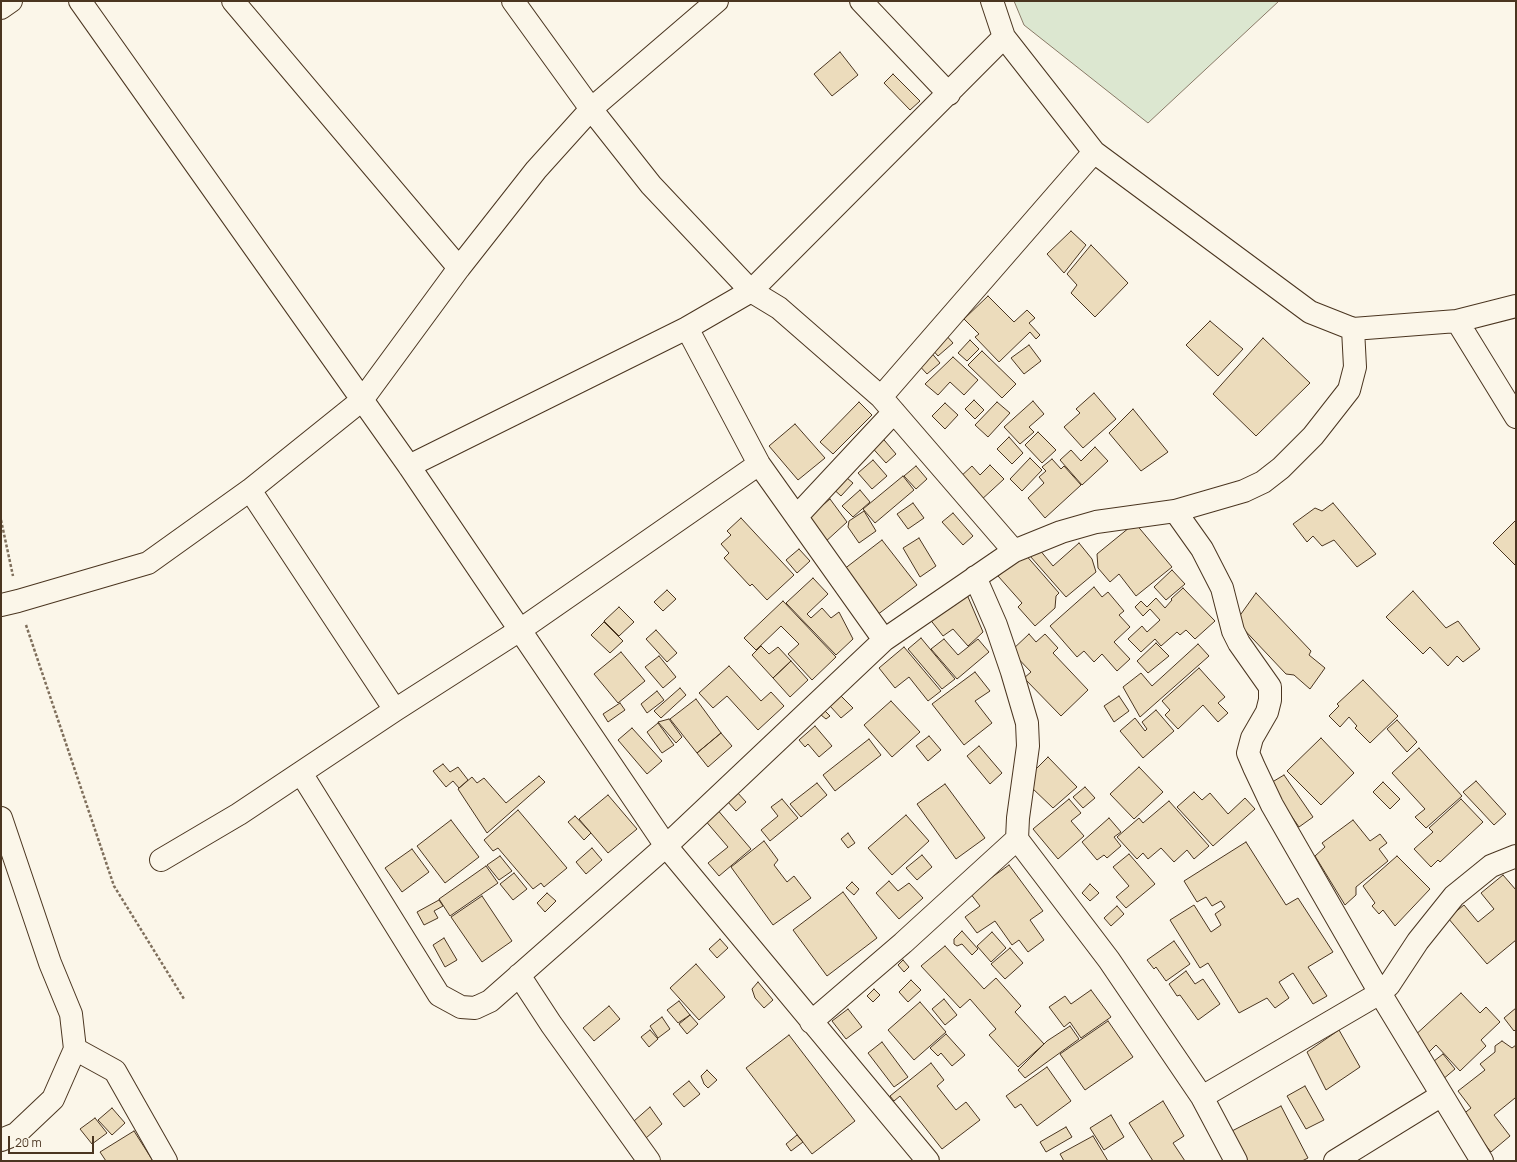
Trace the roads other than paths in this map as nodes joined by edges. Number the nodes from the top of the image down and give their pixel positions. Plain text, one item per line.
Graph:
1 (12, 1) edge
2 (80, 1) edge
3 (234, 1) edge
4 (513, 1) edge
5 (717, 1) edge
6 (860, 1) edge
7 (992, 1) edge
8 (1, 8) edge
9 (1004, 37) junction
10 (949, 94) junction
11 (591, 109) junction
12 (1094, 152) junction
13 (459, 268) junction
14 (751, 291) junction
15 (1516, 306) edge
16 (1457, 322) junction
17 (687, 328) junction
18 (1353, 329) junction
19 (362, 400) junction
20 (887, 404) junction
21 (1516, 417) edge
22 (759, 464) junction
23 (410, 466) junction
24 (250, 490) junction
25 (1175, 511) junction
26 (797, 516) junction
27 (1014, 551) junction
28 (975, 577) junction
29 (10, 603) edge
30 (520, 630) junction
31 (884, 640) junction
32 (395, 710) junction
33 (301, 773) junction
34 (1, 818) edge
35 (1017, 839) junction
36 (666, 846) junction
37 (1516, 856) edge
38 (161, 860) dead end
39 (8, 863) edge
40 (519, 975) junction
41 (1380, 993) junction
42 (811, 1022) junction
43 (75, 1049) junction
44 (1442, 1095) junction
45 (1202, 1097) junction
46 (1, 1140) edge
47 (166, 1161) edge
48 (649, 1161) edge
49 (928, 1161) edge
50 (1236, 1161) edge
51 (1335, 1161) edge
52 (1482, 1161) edge

1 - 8 street
2 - 19 street
3 - 13 street
4 - 11 street
5 - 11 street
6 - 10 street
7 - 9 street
9 - 10 street
9 - 12 street
10 - 14 street
11 - 13 street
11 - 14 street
12 - 18 street
12 - 20 street
13 - 19 street
14 - 17 street
14 - 20 street
15 - 16 street
16 - 18 street
16 - 21 street
17 - 22 street
17 - 23 street
18 - 25 street
19 - 23 street
19 - 24 street
20 - 26 street
20 - 27 street
22 - 26 street
22 - 30 street
23 - 30 street
24 - 29 street
24 - 32 street
25 - 27 street
25 - 41 street
26 - 31 street
27 - 28 street
28 - 31 street
28 - 35 street
30 - 32 street
30 - 36 street
31 - 36 street
32 - 33 street
33 - 38 street
33 - 40 street
34 - 39 street
35 - 42 street
35 - 45 street
36 - 40 street
36 - 42 street
37 - 41 street
39 - 43 street
40 - 48 street
41 - 44 street
41 - 45 street
42 - 49 street
43 - 46 street
43 - 47 street
44 - 51 street
44 - 52 street
45 - 50 street

